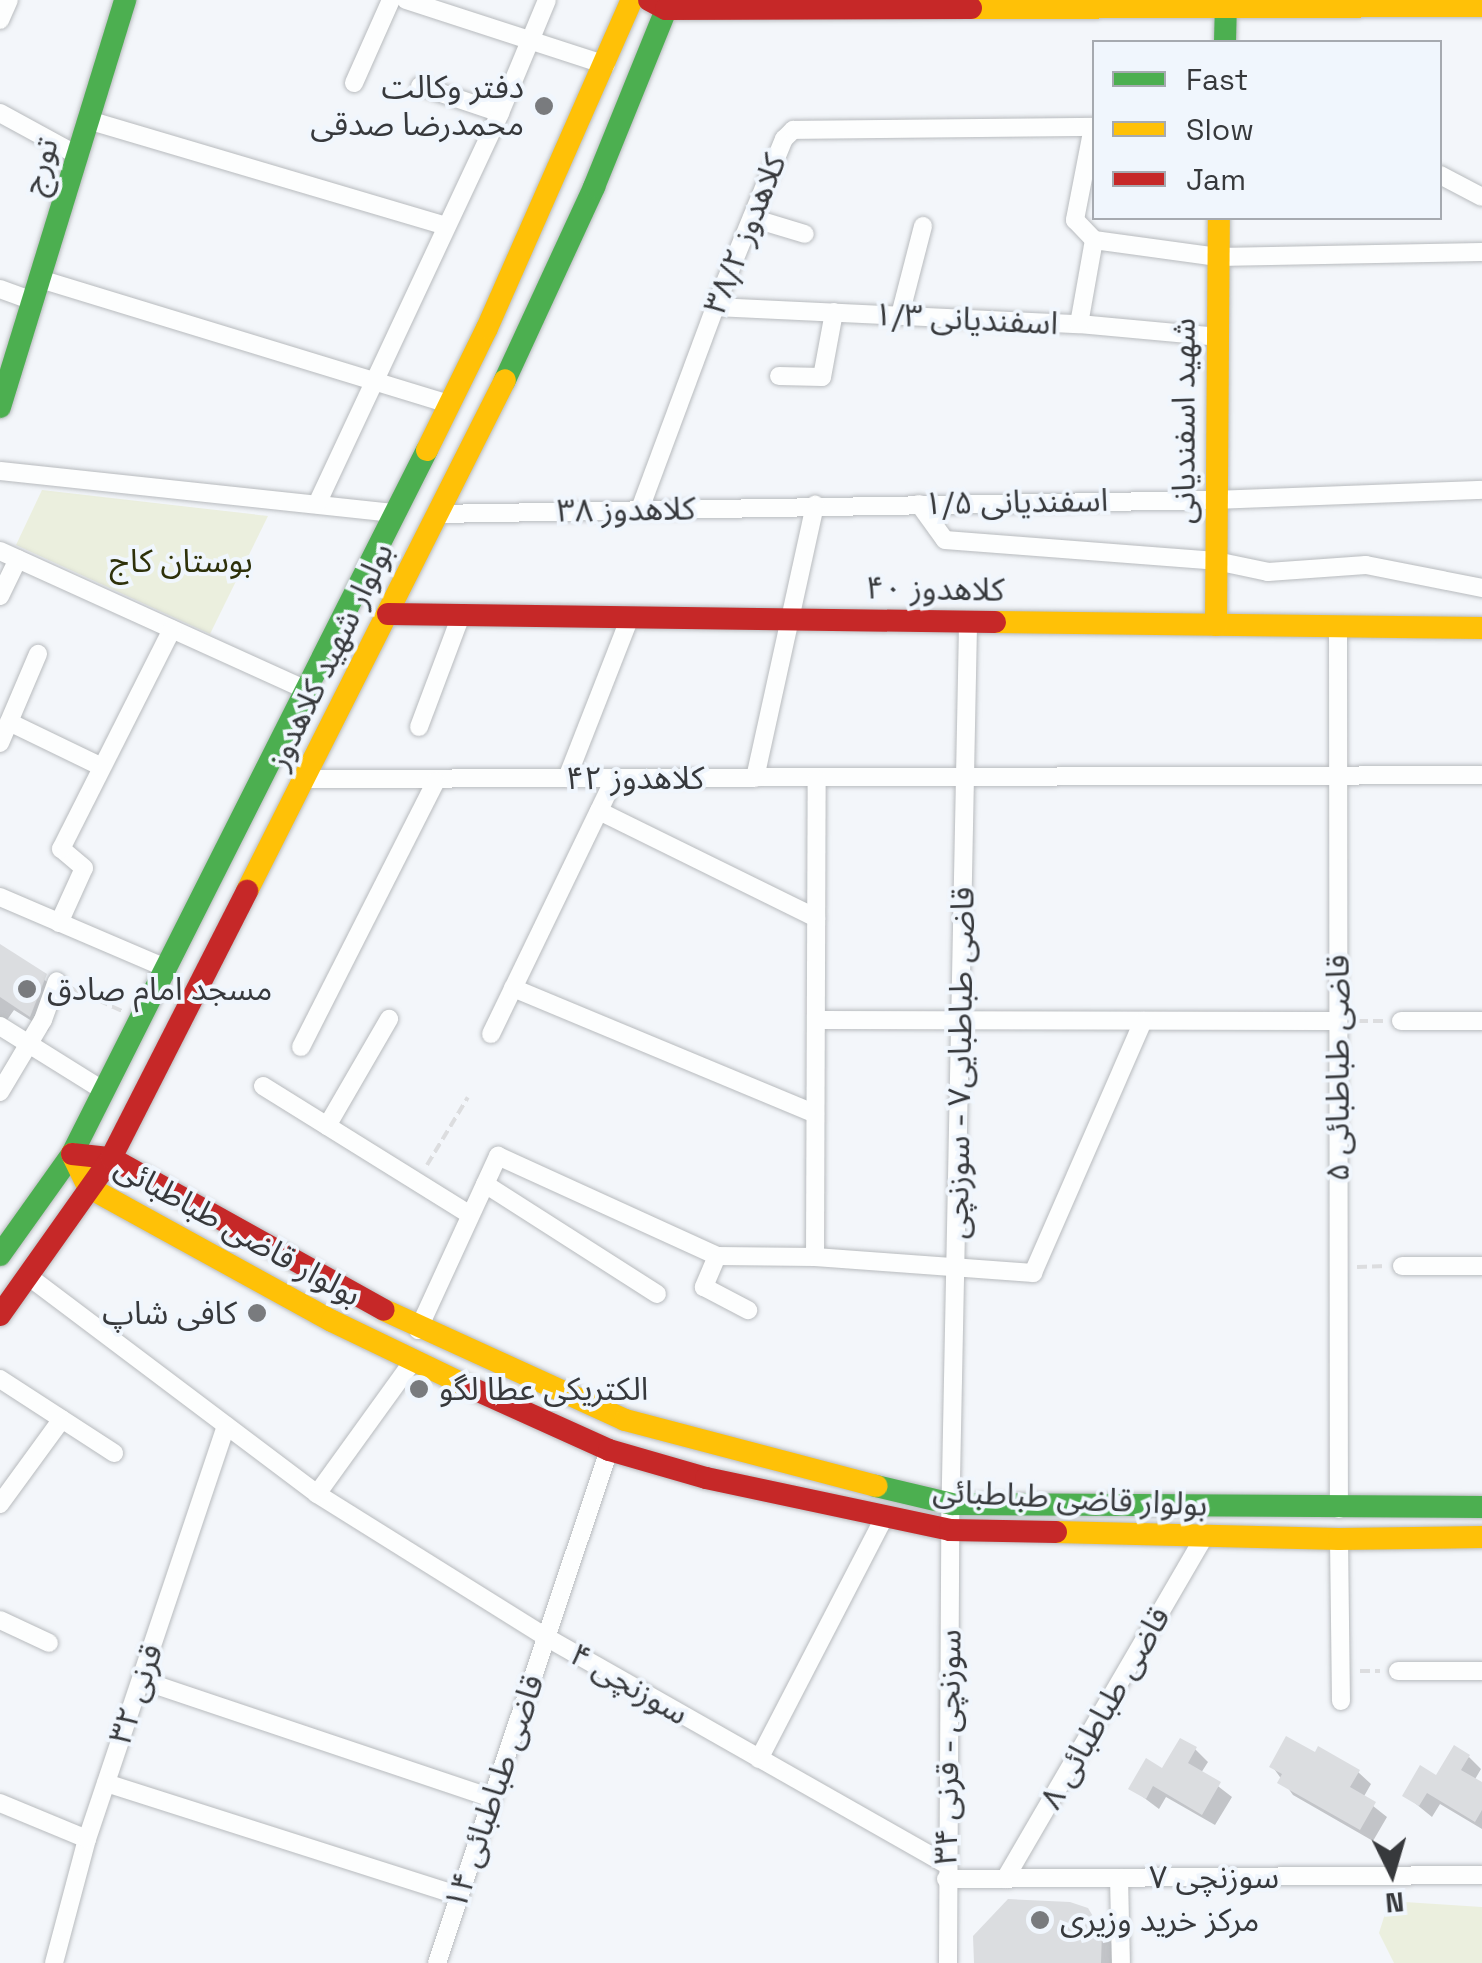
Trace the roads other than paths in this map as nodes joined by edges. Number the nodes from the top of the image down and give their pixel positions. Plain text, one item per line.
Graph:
1 (9, 0) edge
2 (125, 0) edge
3 (390, 0) edge
4 (406, 0) edge
5 (547, 0) edge
6 (632, 0) edge
7 (662, 3) edge
8 (1226, 3) edge
9 (1482, 6) edge
10 (0, 20) edge
11 (1225, 40) edge
12 (531, 42) junction
13 (606, 66) junction
14 (354, 83) dead end
15 (420, 86) dead end
16 (0, 113) edge
17 (500, 114) junction
18 (88, 120) junction
19 (1092, 127) edge
20 (77, 156) junction
21 (1442, 177) edge
22 (1482, 197) edge
23 (752, 218) junction
24 (1219, 220) edge
25 (447, 226) junction
26 (924, 226) dead end
27 (805, 234) dead end
28 (1094, 240) junction
29 (1482, 252) edge
30 (1218, 258) junction
31 (0, 289) edge
32 (36, 290) junction
33 (715, 306) junction
34 (834, 312) junction
35 (900, 316) junction
36 (1079, 324) junction
37 (1218, 337) junction
38 (778, 376) dead end
39 (376, 381) junction
40 (450, 404) junction
41 (0, 408) edge
42 (0, 471) edge
43 (1482, 490) edge
44 (1216, 500) junction
45 (317, 504) junction
46 (919, 504) junction
47 (815, 505) junction
48 (640, 509) junction
49 (394, 513) junction
50 (436, 514) junction
51 (0, 550) edge
52 (18, 559) junction
53 (1216, 561) junction
54 (1482, 588) edge
55 (0, 596) edge
56 (388, 614) junction
57 (461, 615) junction
58 (630, 617) junction
59 (790, 620) junction
60 (968, 622) junction
61 (1216, 625) junction
62 (1338, 626) junction
63 (172, 628) junction
64 (1482, 628) edge
65 (38, 654) dead end
66 (307, 690) junction
67 (9, 722) junction
68 (419, 727) dead end
69 (0, 743) edge
70 (102, 767) junction
71 (1482, 775) edge
72 (1338, 776) junction
73 (965, 777) junction
74 (567, 778) junction
75 (615, 778) junction
76 (755, 778) junction
77 (817, 779) junction
78 (305, 780) junction
79 (436, 781) junction
80 (599, 810) junction
81 (0, 897) edge
82 (816, 918) junction
83 (60, 922) junction
84 (166, 968) junction
85 (57, 981) road end
86 (513, 988) junction
87 (389, 1020) dead end
88 (816, 1020) junction
89 (961, 1020) junction
90 (1143, 1021) junction
91 (1338, 1021) junction
92 (1402, 1021) road end
93 (1482, 1021) edge
94 (0, 1026) edge
95 (490, 1034) dead end
96 (28, 1044) junction
97 (301, 1047) dead end
98 (263, 1086) dead end
99 (104, 1091) junction
100 (0, 1092) edge
101 (816, 1114) junction
102 (327, 1126) junction
103 (72, 1154) junction
104 (111, 1158) junction
105 (485, 1184) junction
106 (88, 1187) junction
107 (470, 1214) junction
108 (0, 1255) edge
109 (717, 1256) junction
110 (815, 1257) junction
111 (956, 1266) junction
112 (1402, 1266) road end
113 (1482, 1266) edge
114 (28, 1276) junction
115 (657, 1294) dead end
116 (748, 1310) dead end
117 (0, 1315) edge
118 (418, 1330) junction
119 (413, 1361) junction
120 (0, 1379) edge
121 (62, 1419) junction
122 (226, 1426) junction
123 (609, 1450) junction
124 (114, 1452) dead end
125 (316, 1494) junction
126 (0, 1504) edge
127 (952, 1504) junction
128 (1339, 1508) junction
129 (1482, 1508) edge
130 (884, 1518) junction
131 (950, 1530) junction
132 (1482, 1536) edge
133 (1204, 1537) junction
134 (1339, 1539) junction
135 (0, 1620) edge
136 (546, 1637) junction
137 (49, 1643) dead end
138 (1398, 1671) road end
139 (1482, 1671) edge
140 (141, 1680) junction
141 (1340, 1701) dead end
142 (759, 1759) junction
143 (106, 1784) junction
144 (492, 1798) junction
145 (0, 1803) edge
146 (87, 1840) junction
147 (947, 1872) junction
148 (1482, 1875) edge
149 (1118, 1878) junction
150 (1006, 1879) junction
151 (460, 1896) junction
152 (54, 1963) edge
153 (437, 1963) edge
154 (948, 1963) edge
155 (1121, 1963) edge

1 - 10 street
2 - 18 main road, تورج
3 - 14 street
4 - 12 street
5 - 12 street
6 - 13 main road, بولوار شهید کلاهدوز
7 - 8 main road
7 - 50 main road, بولوار شهید کلاهدوز
8 - 9 main road
8 - 11 main road
12 - 13 street
12 - 17 street
13 - 40 main road, بولوار شهید کلاهدوز
15 - 17 street
16 - 20 street
17 - 25 street
18 - 20 main road, تورج
18 - 25 street
19 - 23 street, کلاهدوز ۳۸/۲
19 - 28 street
20 - 32 main road, تورج
21 - 22 street
23 - 27 street
23 - 33 street, کلاهدوز ۳۸/۲
24 - 30 main road, شهید اسفندیانی
25 - 39 street
26 - 35 street
28 - 30 street
28 - 36 street
29 - 30 street
30 - 37 main road, شهید اسفندیانی
31 - 32 street
32 - 39 street
32 - 41 main road, تورج
33 - 34 street, اسفندیانی ۱/۳
33 - 48 street, کلاهدوز ۳۸/۲
34 - 35 street, اسفندیانی ۱/۳
34 - 38 street
35 - 36 street, اسفندیانی ۱/۳
36 - 37 street, اسفندیانی ۱/۳
37 - 44 main road, شهید اسفندیانی
39 - 40 street
39 - 45 street
40 - 49 main road, بولوار شهید کلاهدوز
42 - 45 street
43 - 44 street, اسفندیانی ۱/۵
44 - 46 street, اسفندیانی ۱/۵
44 - 53 main road, شهید اسفندیانی
45 - 49 street
46 - 47 street, اسفندیانی ۱/۵
46 - 53 street
47 - 48 street, کلاهدوز ۳۸
47 - 59 street
48 - 50 street, کلاهدوز ۳۸
49 - 66 main road, بولوار شهید کلاهدوز
50 - 56 main road, بولوار شهید کلاهدوز
51 - 52 street
52 - 55 street
52 - 63 street
53 - 54 street
53 - 61 main road, شهید اسفندیانی
56 - 57 main road, کلاهدوز ۴۰
56 - 78 main road, بولوار شهید کلاهدوز
57 - 58 main road, کلاهدوز ۴۰
57 - 68 street
58 - 59 main road, کلاهدوز ۴۰
58 - 74 street
59 - 60 main road, کلاهدوز ۴۰
59 - 76 street
60 - 61 main road, کلاهدوز ۴۰
60 - 73 street, قاضی طباطبایی۷ - سوزنچی
61 - 62 main road, کلاهدوز ۴۰
62 - 64 main road, کلاهدوز ۴۰
62 - 72 street, قاضی طباطبائی ۵
63 - 66 street
63 - 70 street
65 - 67 street
66 - 84 main road, بولوار شهید کلاهدوز
67 - 69 street
67 - 70 street
70 - 83 street
71 - 72 street, کلاهدوز ۴۲
72 - 73 street, کلاهدوز ۴۲
72 - 91 street, قاضی طباطبائی ۵
73 - 77 street, کلاهدوز ۴۲
73 - 89 street, قاضی طباطبایی۷ - سوزنچی
74 - 75 street, کلاهدوز ۴۲
74 - 79 street, کلاهدوز ۴۲
75 - 76 street, کلاهدوز ۴۲
75 - 80 street
76 - 77 street, کلاهدوز ۴۲
77 - 82 street
78 - 79 street, کلاهدوز ۴۲
78 - 104 main road, بولوار شهید کلاهدوز
79 - 97 street
80 - 82 street
80 - 86 street
81 - 83 street
82 - 88 street
83 - 84 street
84 - 99 main road, بولوار شهید کلاهدوز
85 - 96 street
86 - 95 street
86 - 101 street
87 - 102 street
88 - 89 street
88 - 101 street
89 - 90 street
89 - 111 street, قاضی طباطبایی۷ - سوزنچی
90 - 91 street
90 - 111 street
91 - 128 street, قاضی طباطبائی ۵
92 - 93 street
94 - 96 street
96 - 99 street
96 - 100 street
98 - 102 street
99 - 103 main road, بولوار شهید کلاهدوز
101 - 110 street
102 - 107 street
103 - 104 main road, بولوار قاضی طباطبائی
103 - 106 main road, بولوار قاضی طباطبائی
103 - 108 main road, بولوار شهید کلاهدوز
104 - 106 main road, بولوار شهید کلاهدوز
104 - 118 main road, بولوار قاضی طباطبائی
105 - 107 street
105 - 109 street
105 - 115 street
106 - 114 main road, بولوار شهید کلاهدوز
106 - 119 main road, بولوار قاضی طباطبائی
107 - 118 street
109 - 110 street
109 - 116 street
110 - 111 street
111 - 127 street, قاضی طباطبایی۷ - سوزنچی
112 - 113 street
114 - 117 main road, بولوار شهید کلاهدوز
114 - 122 street, سوزنچی ۴
118 - 127 main road, بولوار قاضی طباطبائی
119 - 123 main road, بولوار قاضی طباطبائی
119 - 125 street
120 - 121 street
121 - 124 street
121 - 126 street
122 - 125 street, سوزنچی ۴
122 - 140 street, قرنی ۳۲
123 - 130 main road, بولوار قاضی طباطبائی
123 - 136 street, قاضی طباطبائی ۱۴
125 - 136 street, سوزنچی ۴
127 - 128 main road, بولوار قاضی طباطبائی
127 - 131 street, قاضی طباطبایی۷ - سوزنچی
128 - 129 main road, بولوار قاضی طباطبائی
130 - 131 main road, بولوار قاضی طباطبائی
130 - 142 street
131 - 133 main road, بولوار قاضی طباطبائی
131 - 147 street, سوزنچی - قرنی ۳۴
132 - 134 main road, بولوار قاضی طباطبائی
133 - 134 main road, بولوار قاضی طباطبائی
133 - 150 street, قاضی طباطبائی ۸
134 - 141 street
135 - 137 street
136 - 142 street, سوزنچی ۴
136 - 144 street, قاضی طباطبائی ۱۴
138 - 139 street
140 - 143 street, قرنی ۳۲
140 - 144 street
142 - 147 street, سوزنچی ۴
143 - 146 street, قرنی ۳۲
143 - 151 street
144 - 151 street, قاضی طباطبائی ۱۴
145 - 146 street
146 - 152 street, قرنی ۳۲
147 - 150 street, سوزنچی ۷
147 - 154 street, سوزنچی - قرنی ۳۴
148 - 149 street, سوزنچی ۷
149 - 150 street, سوزنچی ۷
149 - 155 street
151 - 153 street, قاضی طباطبائی ۱۴

